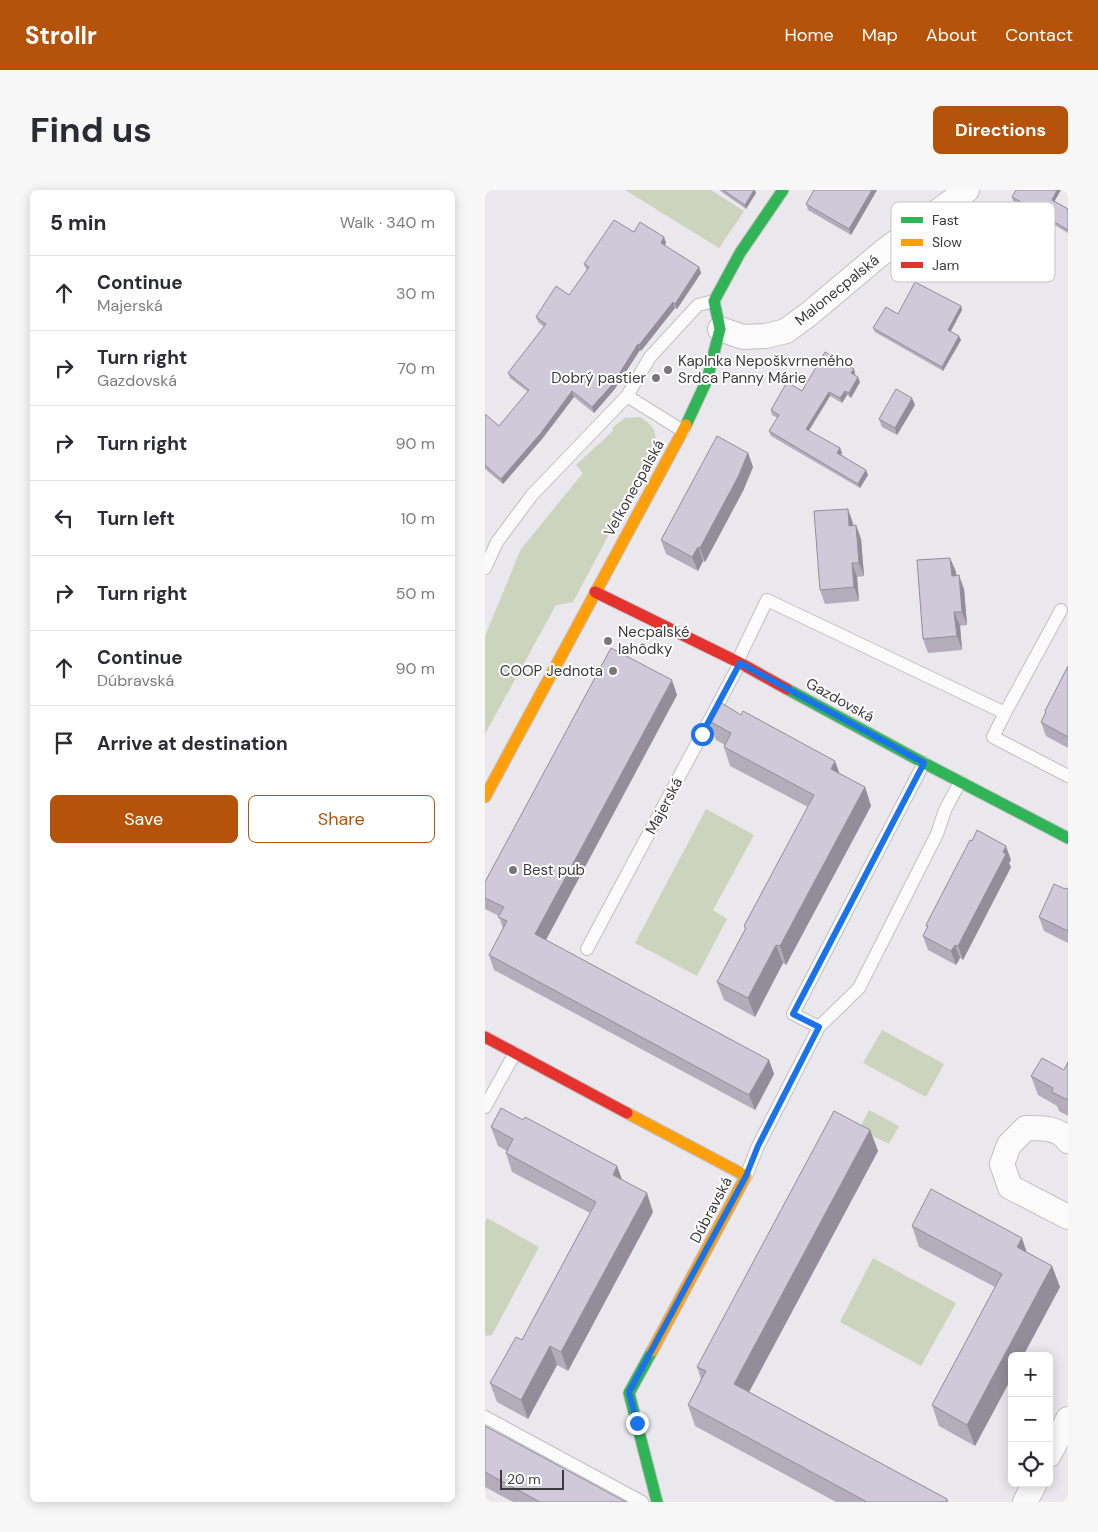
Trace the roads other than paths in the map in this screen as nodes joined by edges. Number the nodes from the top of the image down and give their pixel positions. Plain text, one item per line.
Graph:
1 (783, 190) edge
2 (967, 190) edge
3 (951, 202) edge
4 (891, 247) edge
5 (714, 301) junction
6 (721, 329) junction
7 (627, 396) junction
8 (683, 431) junction
9 (485, 568) edge
10 (595, 592) junction
11 (1061, 610) dead end
12 (739, 662) junction
13 (1005, 714) junction
14 (924, 763) junction
15 (1068, 776) edge
16 (960, 782) junction
17 (485, 797) edge
18 (1068, 838) edge
19 (587, 948) dead end
20 (819, 1027) junction
21 (485, 1037) edge
22 (515, 1053) junction
23 (485, 1107) edge
24 (1068, 1141) edge
25 (746, 1176) junction
26 (1065, 1208) edge
27 (485, 1417) edge
28 (1068, 1419) edge
29 (1053, 1447) edge
30 (1033, 1487) edge
31 (642, 1502) edge
32 (657, 1502) edge
33 (1025, 1502) edge

1 - 5 street
2 - 3 street, Malonecpalská
4 - 6 street, Malonecpalská
5 - 6 street, Veľkonecpalská
5 - 7 lane
6 - 8 street, Veľkonecpalská
7 - 8 lane
7 - 9 lane
8 - 10 street, Veľkonecpalská
10 - 12 street, Gazdovská
10 - 17 street, Veľkonecpalská
11 - 13 lane
12 - 13 lane, Majerská
12 - 14 street, Gazdovská
12 - 19 lane, Majerská
13 - 15 lane
14 - 16 street, Gazdovská
14 - 20 lane
16 - 18 street, Gazdovská
16 - 20 lane
20 - 25 lane
21 - 22 street, Dúbravská
22 - 23 lane
22 - 25 street, Dúbravská
24 - 26 street
25 - 32 street, Dúbravská
27 - 31 lane
28 - 29 street
30 - 33 street

